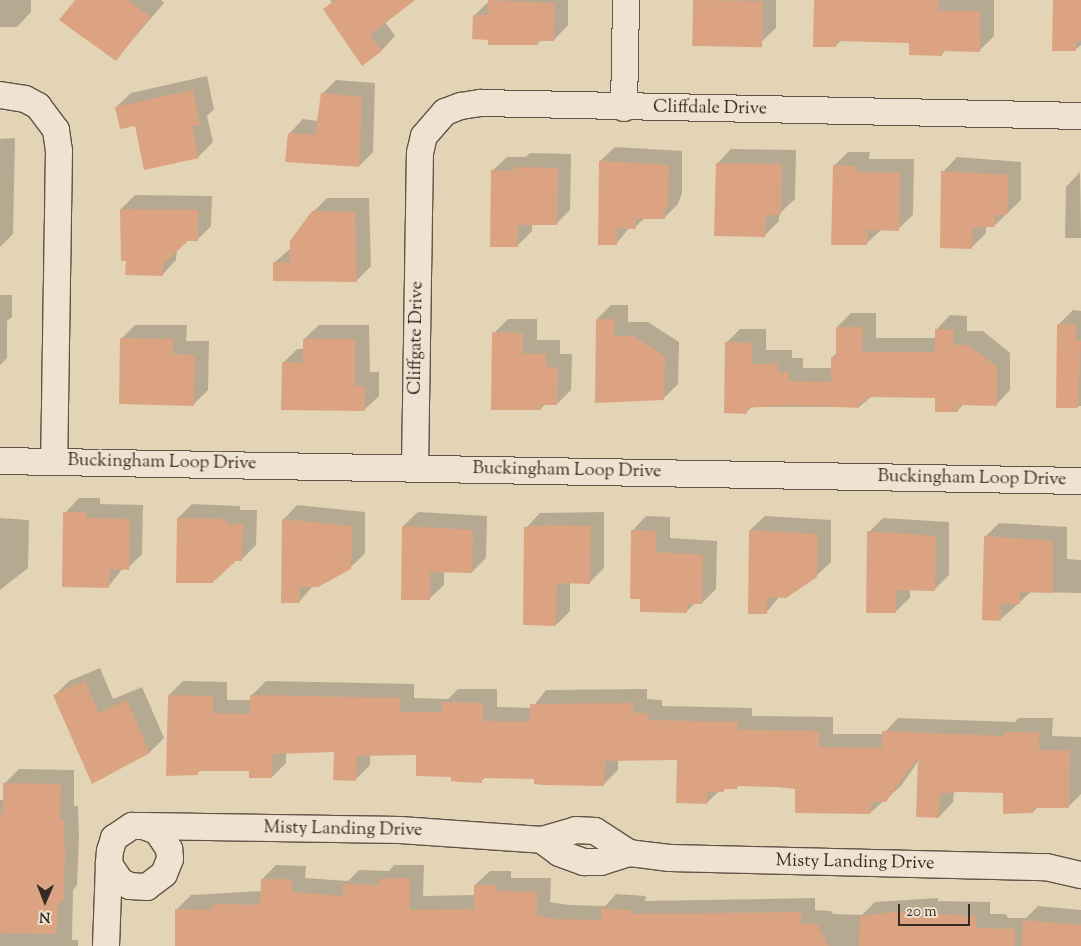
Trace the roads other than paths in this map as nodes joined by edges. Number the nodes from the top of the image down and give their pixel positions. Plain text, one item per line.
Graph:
1 (626, 0) edge
2 (0, 96) edge
3 (624, 108) junction
4 (1081, 116) edge
5 (419, 209) joint
6 (0, 461) edge
7 (54, 461) junction
8 (415, 468) junction
9 (1081, 481) edge
10 (143, 826) junction
11 (109, 864) junction
12 (1081, 875) edge
13 (106, 946) edge

1 - 3 street
2 - 7 street, Buckingham Loop Drive
3 - 4 street, Cliffdale Drive
3 - 5 street, Cliffdale Drive
5 - 8 street, Cliffgate Drive
6 - 7 street, Buckingham Loop Drive
7 - 8 street, Buckingham Loop Drive
8 - 9 street, Buckingham Loop Drive
10 - 11 street
10 - 11 street
10 - 12 street, Misty Landing Drive
11 - 13 street

